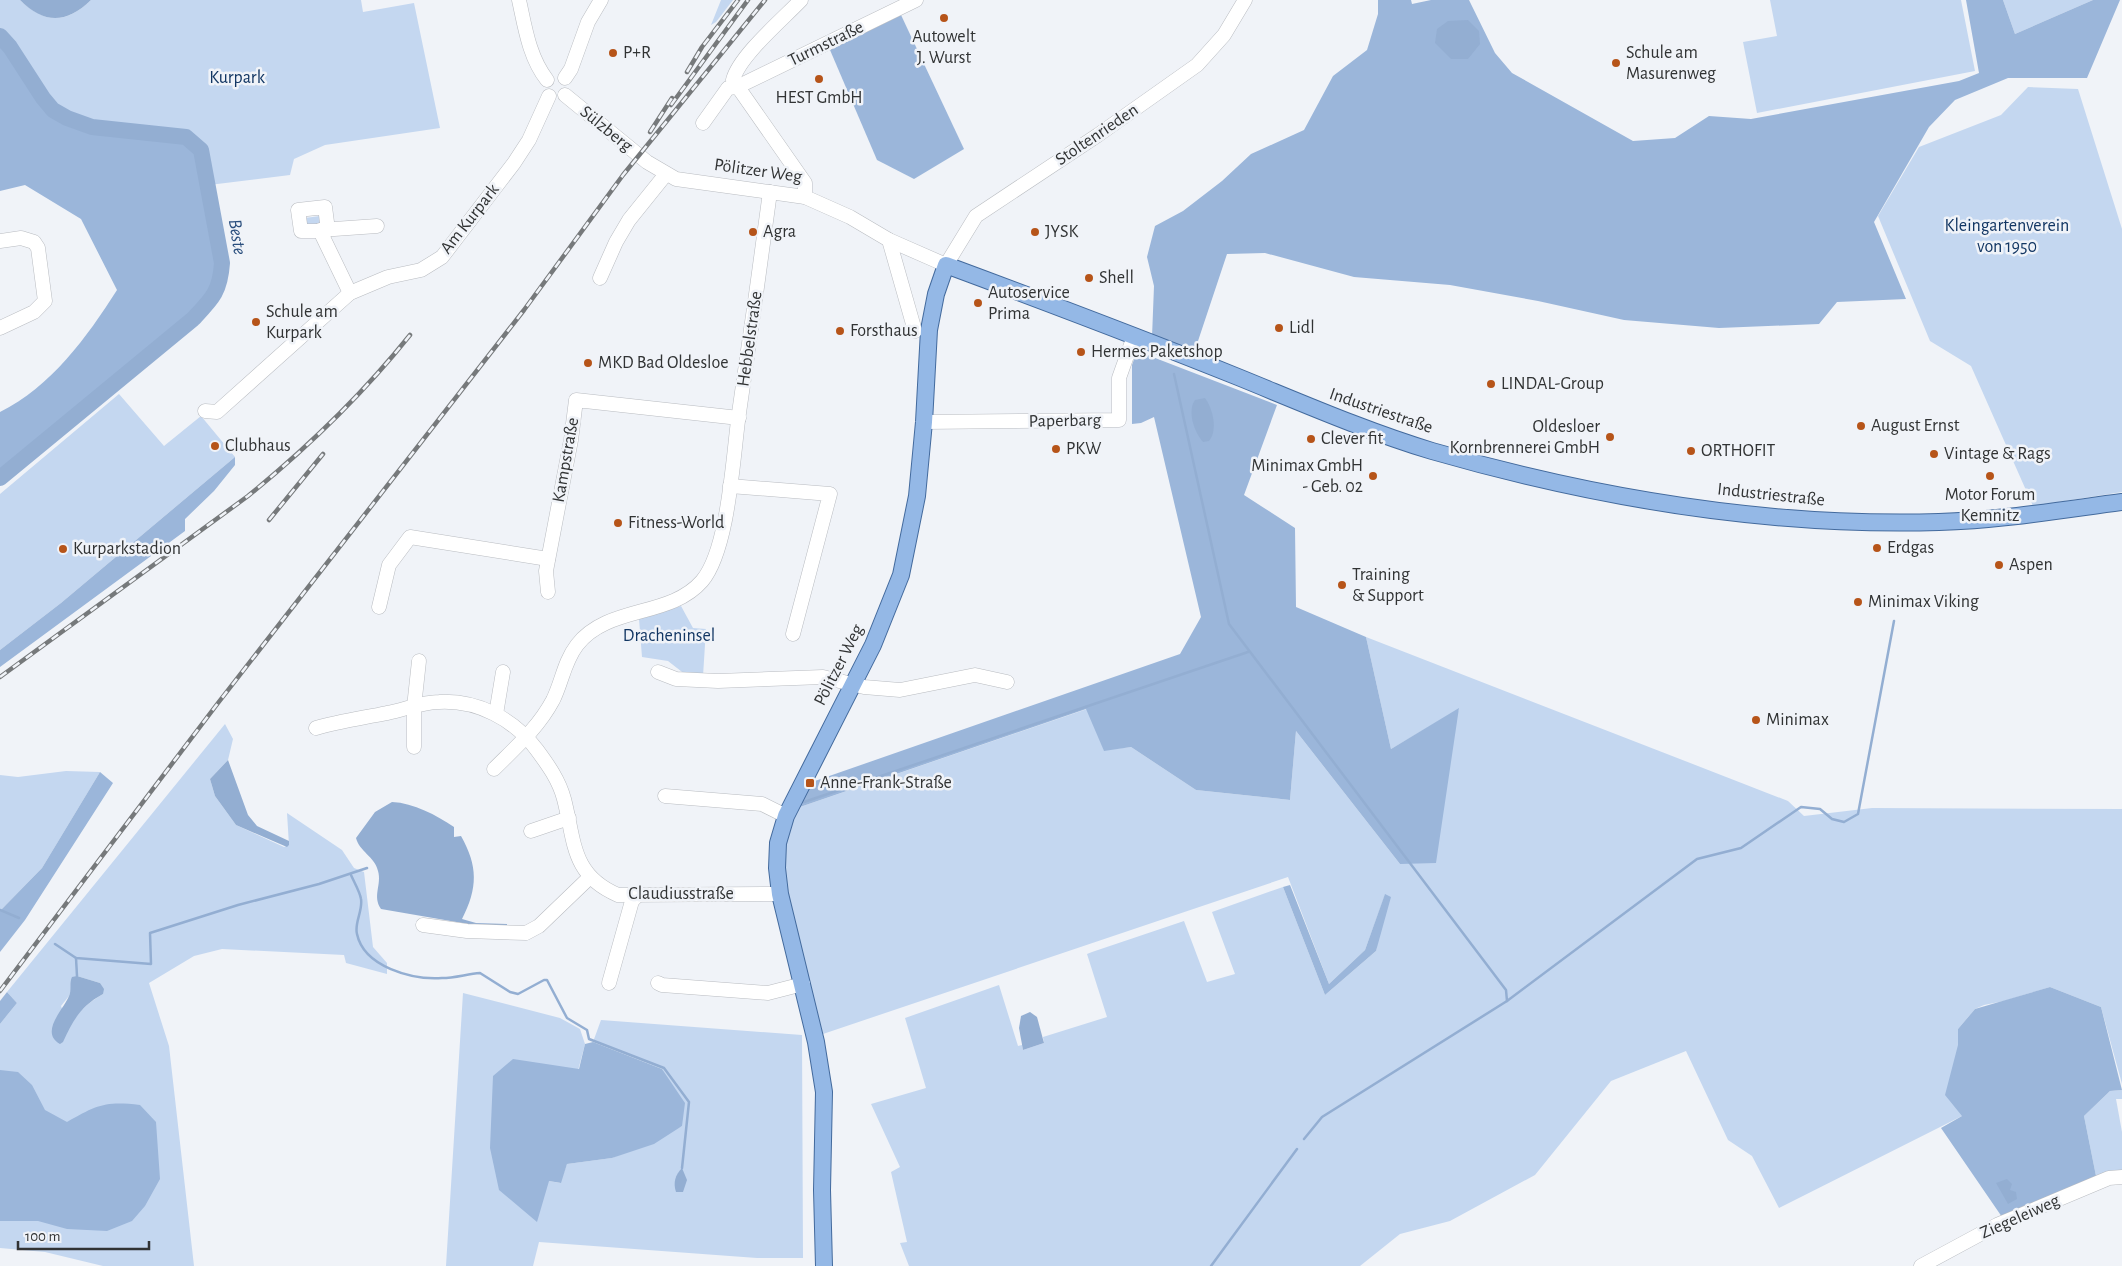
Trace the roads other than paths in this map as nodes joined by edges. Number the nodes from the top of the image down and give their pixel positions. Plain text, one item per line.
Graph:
1 (519, 0) edge
2 (601, 0) edge
3 (801, 0) edge
4 (916, 0) edge
5 (1245, 0) edge
6 (565, 78) junction
7 (546, 80) junction
8 (737, 87) junction
9 (565, 95) junction
10 (549, 96) junction
11 (703, 123) dead end
12 (647, 162) joint
13 (666, 174) junction
14 (770, 192) junction
15 (805, 197) junction
16 (377, 226) dead end
17 (888, 240) junction
18 (0, 241) edge
19 (946, 265) junction
20 (600, 278) dead end
21 (350, 293) junction
22 (0, 328) edge
23 (915, 332) dead end
24 (1134, 336) junction
25 (205, 411) dead end
26 (739, 418) junction
27 (924, 422) junction
28 (730, 486) junction
29 (2122, 502) edge
30 (548, 559) junction
31 (548, 592) dead end
32 (379, 607) dead end
33 (793, 634) dead end
34 (420, 661) dead end
35 (503, 672) dead end
36 (658, 672) dead end
37 (1007, 682) dead end
38 (853, 683) junction
39 (414, 707) junction
40 (496, 714) junction
41 (316, 728) dead end
42 (526, 736) junction
43 (414, 747) dead end
44 (494, 769) dead end
45 (665, 796) dead end
46 (786, 816) junction
47 (569, 818) junction
48 (531, 831) dead end
49 (590, 877) junction
50 (780, 894) junction
51 (638, 895) junction
52 (423, 925) dead end
53 (658, 983) dead end
54 (609, 984) dead end
55 (803, 984) junction
56 (2122, 1177) edge
57 (824, 1266) edge
58 (1921, 1266) edge

1 - 7 street
2 - 6 street
3 - 8 street
4 - 8 street, Turmstraße
5 - 19 street, Stoltenrieden
6 - 7 street
6 - 9 street, Sülzberg
7 - 10 street
8 - 11 street, Turmstraße
8 - 15 street
9 - 10 street, Sülzberg
9 - 12 street, Sülzberg
10 - 21 street, Am Kurpark
12 - 13 street, Pölitzer Weg
13 - 14 street, Pölitzer Weg
13 - 20 street
14 - 15 street, Pölitzer Weg
14 - 26 street, Hebbelstraße
15 - 17 street, Pölitzer Weg
16 - 21 street
17 - 19 street, Pölitzer Weg
17 - 23 street
18 - 22 street
19 - 24 main road, Industriestraße
19 - 27 main road, Pölitzer Weg
21 - 25 street, Am Kurpark
24 - 27 street, Paperbarg
24 - 29 main road, Industriestraße
26 - 28 street, Hebbelstraße
26 - 30 street, Kampstraße
27 - 38 main road, Pölitzer Weg
28 - 33 street
28 - 42 street, Hebbelstraße
30 - 31 street, Kampstraße
30 - 32 street
34 - 39 street
35 - 40 street
36 - 38 street
37 - 38 street
38 - 46 main road, Pölitzer Weg
39 - 40 street, Claudiusstraße
39 - 41 street, Claudiusstraße
39 - 43 street
40 - 42 street, Claudiusstraße
42 - 44 street
42 - 47 street, Claudiusstraße
45 - 46 street
46 - 50 main road, Pölitzer Weg
47 - 48 street
47 - 49 street, Claudiusstraße
49 - 51 street, Claudiusstraße
49 - 52 street
50 - 51 street, Claudiusstraße
50 - 55 main road, Pölitzer Weg
51 - 54 street
53 - 55 street
55 - 57 main road, Pölitzer Weg
56 - 58 street, Ziegeleiweg

